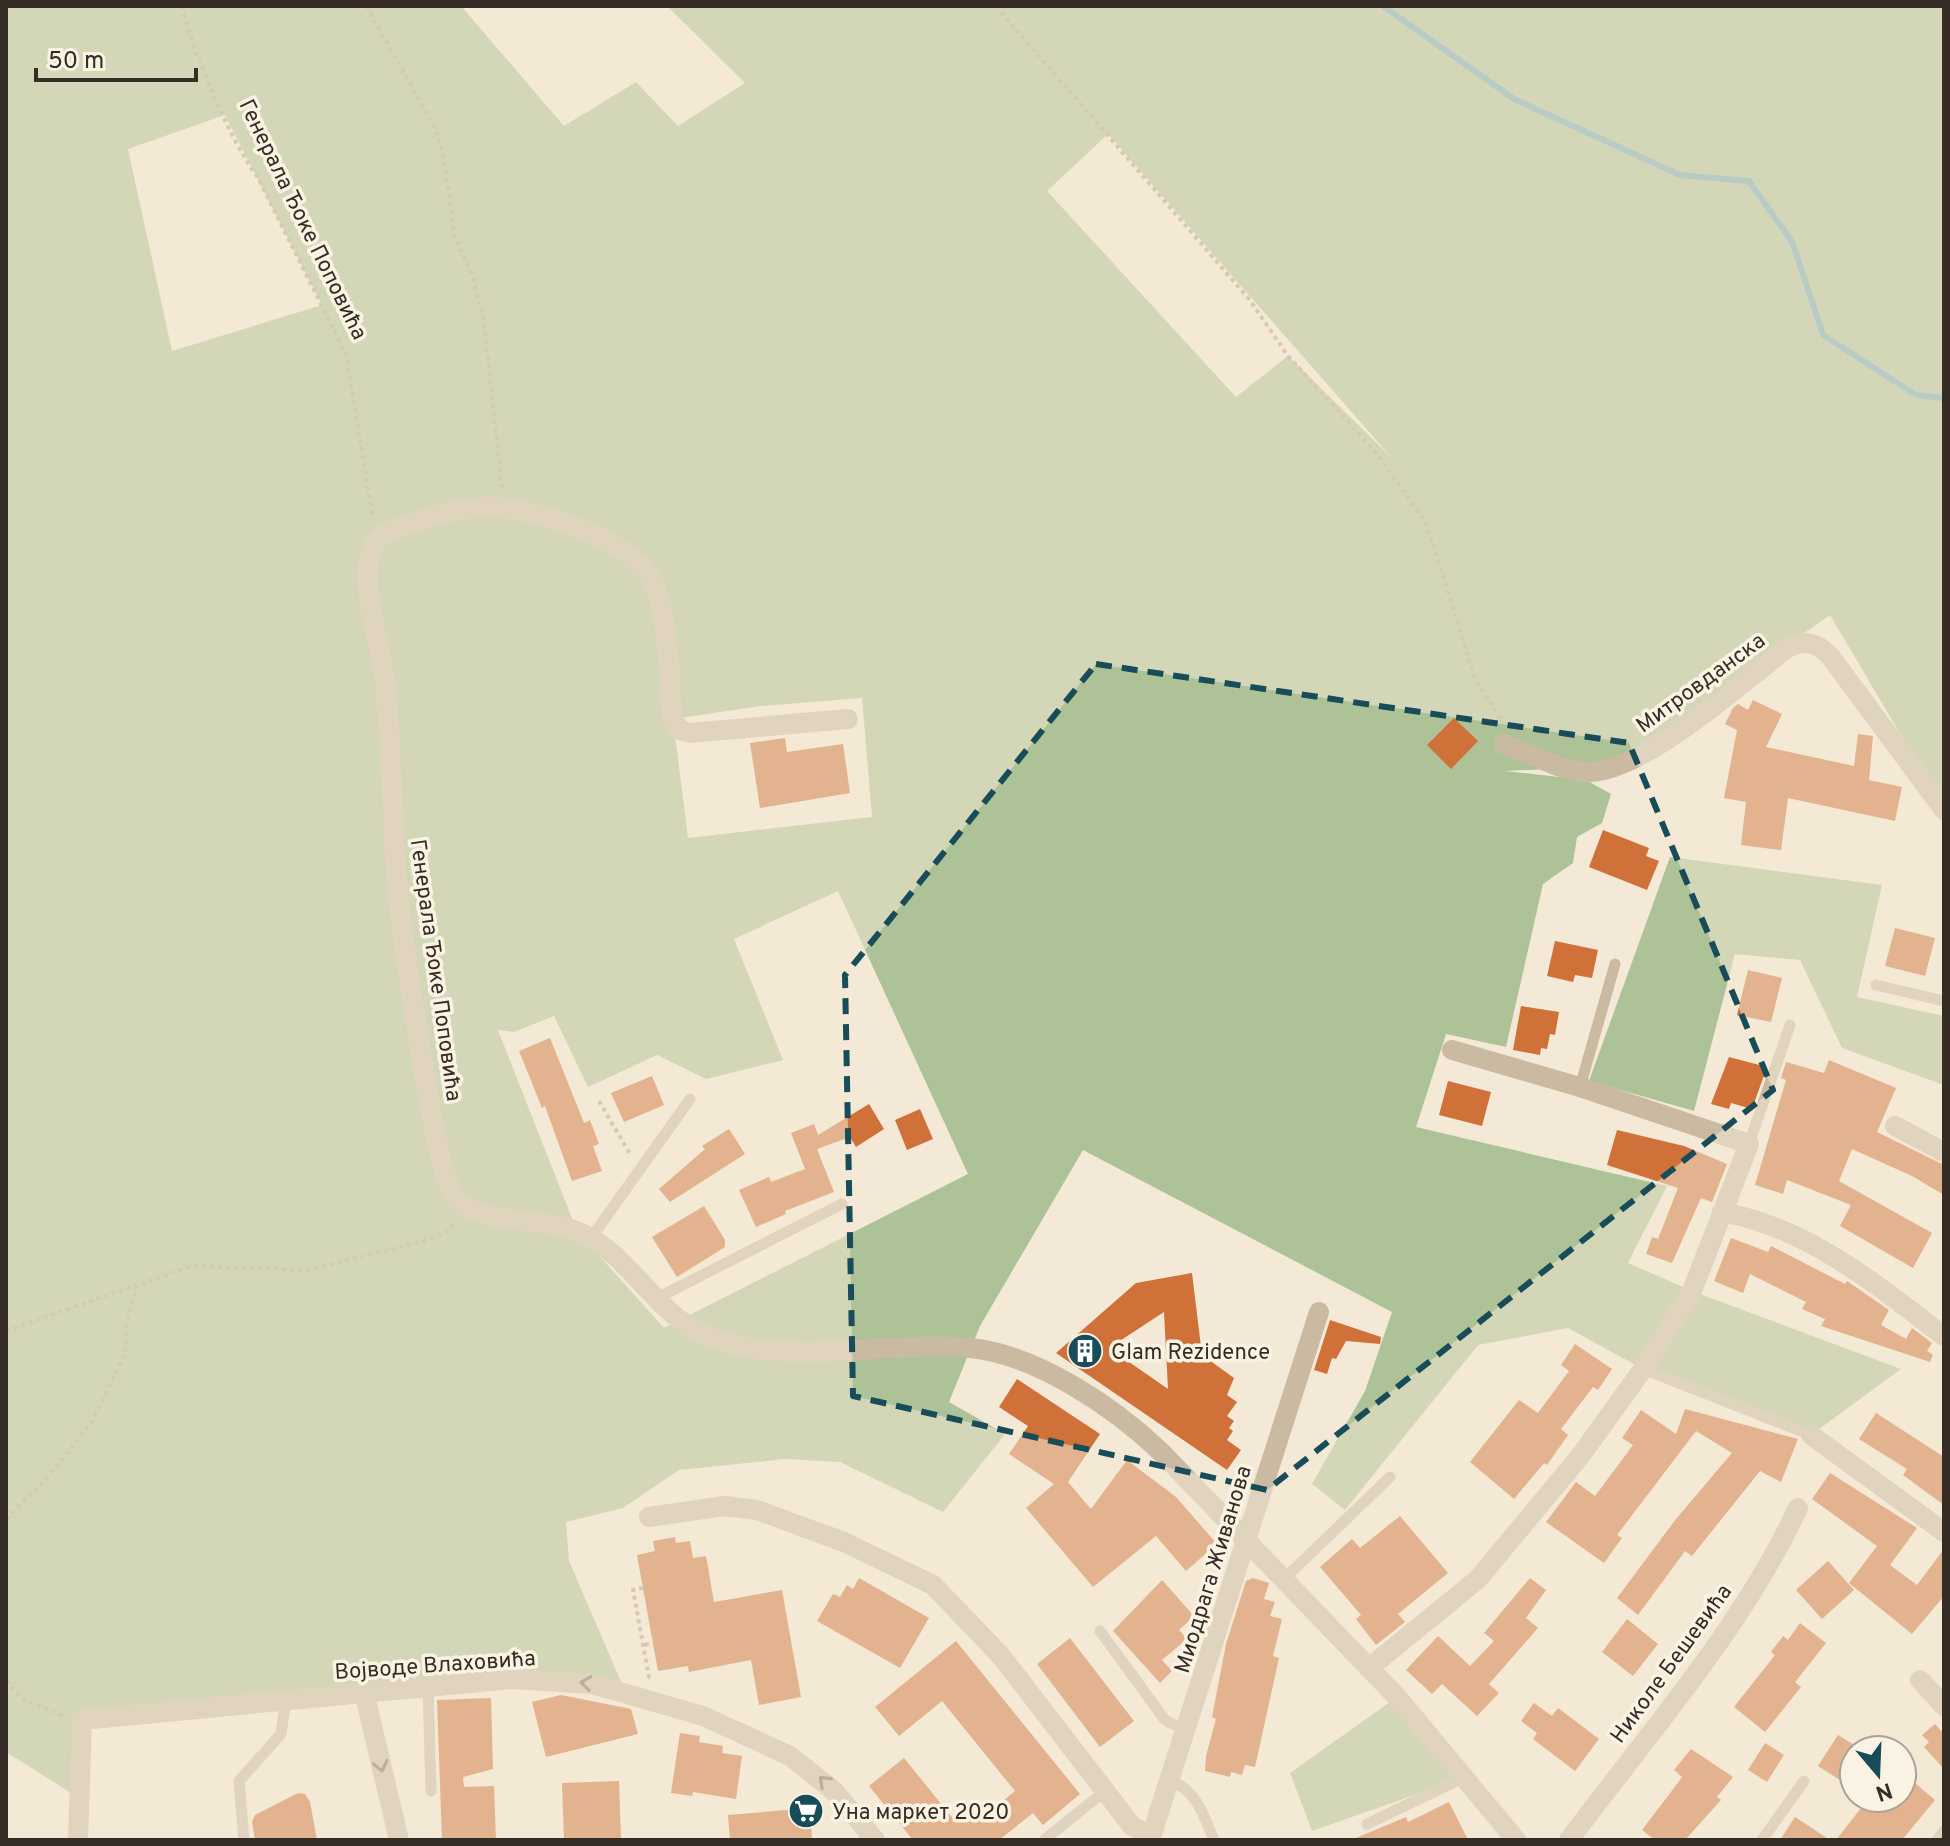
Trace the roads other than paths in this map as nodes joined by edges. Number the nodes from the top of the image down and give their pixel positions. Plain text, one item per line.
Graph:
1 (848, 719) dead end
2 (1504, 744) road end
3 (1944, 810) edge
4 (1615, 964) dead end
5 (1876, 985) dead end
6 (1944, 1001) edge
7 (1790, 1025) dead end
8 (1452, 1050) dead end
9 (1580, 1087) junction
10 (690, 1099) dead end
11 (1895, 1126) dead end
12 (1749, 1144) junction
13 (1944, 1152) edge
14 (842, 1204) dead end
15 (1722, 1212) junction
16 (591, 1238) junction
17 (657, 1298) junction
18 (1319, 1312) dead end
19 (1944, 1336) edge
20 (1643, 1369) junction
21 (1811, 1435) joint
22 (1390, 1477) dead end
23 (1798, 1508) dead end
24 (649, 1517) dead end
25 (1944, 1532) edge
26 (1244, 1541) junction
27 (1282, 1581) junction
28 (1100, 1631) dead end
29 (1369, 1668) junction
30 (1920, 1680) dead end
31 (428, 1685) junction
32 (364, 1692) junction
33 (286, 1699) junction
34 (1944, 1706) edge
35 (1186, 1731) junction
36 (1463, 1778) junction
37 (1171, 1781) junction
38 (1804, 1781) dead end
39 (431, 1791) dead end
40 (1105, 1791) junction
41 (1367, 1824) dead end
42 (1944, 1831) edge
43 (1151, 1838) edge
44 (78, 1840) edge
45 (244, 1840) edge
46 (399, 1840) edge
47 (875, 1840) edge
48 (1044, 1840) edge
49 (1214, 1840) edge
50 (1516, 1840) edge
51 (1569, 1840) edge
52 (1762, 1840) edge
53 (1937, 1840) edge

1 - 16 street, Генерала Ђоке Поповића
2 - 3 street, Митровданска
4 - 9 lane
5 - 6 lane
7 - 12 lane
8 - 9 street
9 - 12 street
10 - 16 lane
11 - 13 street
12 - 15 street
14 - 17 lane
15 - 19 street
15 - 20 street
16 - 17 street
17 - 26 street
18 - 26 street, Миодрага Живанова
20 - 21 lane
20 - 29 street
21 - 25 street
22 - 27 lane
23 - 51 street, Николе Бешевића
24 - 40 street
26 - 27 street
26 - 35 street, Миодрага Живанова
27 - 29 street
28 - 35 lane
29 - 36 street
30 - 34 street
31 - 32 street, Војводе Влаховића
31 - 39 lane
47 -> 31 street, Војводе Влаховића
32 - 33 street, Војводе Влаховића
32 -> 46 street
33 - 44 street, Војводе Влаховића
33 - 45 lane
35 - 37 street, Миодрага Живанова
36 - 41 lane
36 - 50 street
37 - 43 street, Миодрага Живанова
37 - 49 lane
38 - 52 lane
40 - 43 street
40 - 48 lane
42 - 53 lane

